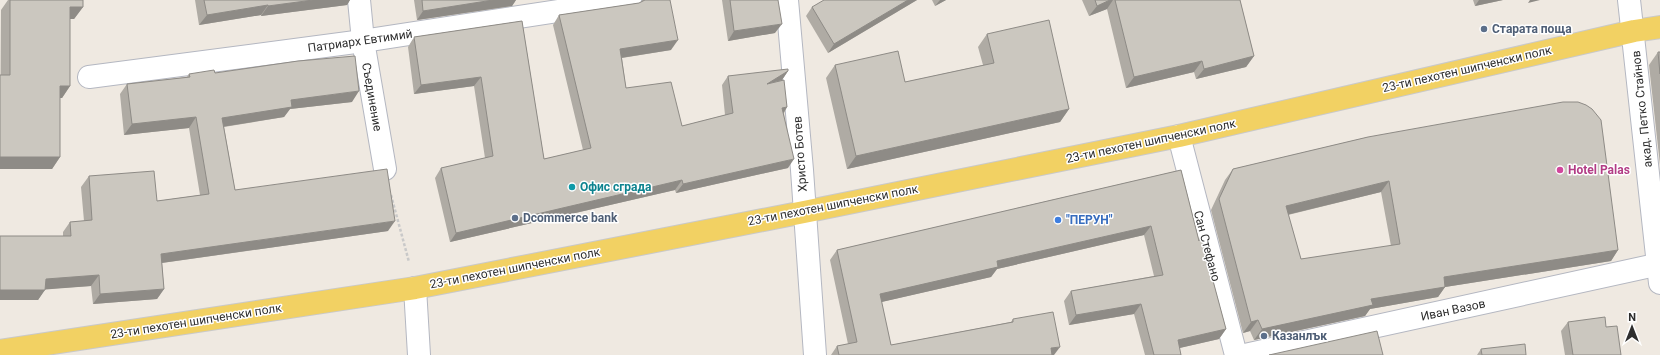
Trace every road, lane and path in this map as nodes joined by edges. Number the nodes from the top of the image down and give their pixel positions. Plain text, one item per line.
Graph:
1 (359, 0) edge
2 (630, 0) edge
3 (1629, 0) edge
4 (791, 2) edge
5 (1660, 27) edge
6 (1634, 31) junction
7 (363, 41) junction
8 (89, 76) dead end
9 (1178, 136) junction
10 (385, 169) joint
11 (804, 212) junction
12 (1660, 271) edge
13 (415, 288) junction
14 (0, 351) edge
15 (419, 355) edge
16 (815, 355) edge
17 (1236, 355) edge
18 (1246, 355) edge

1 - 7 street, Съединение
2 - 7 street, Патриарх Евтимий
3 - 6 street, акад. Петко Стайнов
4 - 11 street, Христо Ботев
5 - 6 main road, 23-ти пехотен шипченски полк
6 - 9 main road, 23-ти пехотен шипченски полк
6 - 12 street, акад. Петко Стайнов
7 - 8 street, Патриарх Евтимий
7 - 10 street, Съединение
9 - 11 main road, 23-ти пехотен шипченски полк
9 - 17 street, Сан Стефано
10 - 13 path
11 - 13 main road, 23-ти пехотен шипченски полк
11 - 16 street, Христо Ботев
12 - 18 street, Иван Вазов
13 - 14 main road, 23-ти пехотен шипченски полк
13 - 15 street

